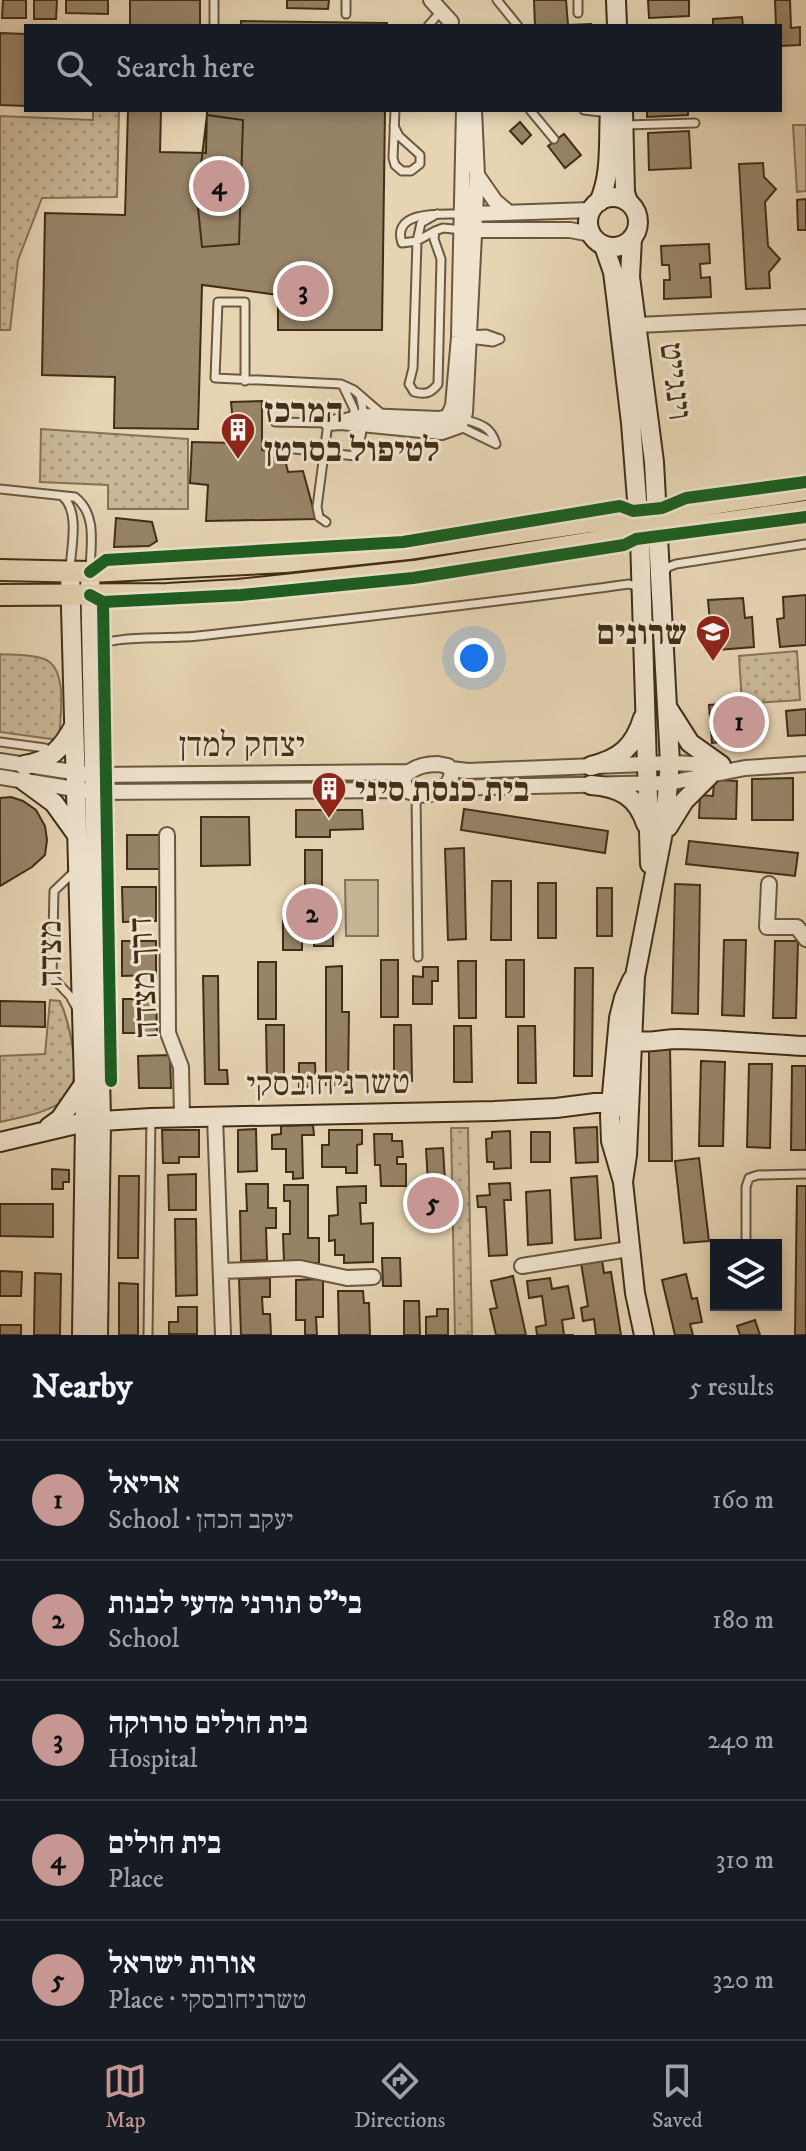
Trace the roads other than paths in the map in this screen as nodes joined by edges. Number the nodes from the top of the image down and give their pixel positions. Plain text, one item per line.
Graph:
1 (214, 0) edge
2 (346, 0) edge
3 (497, 0) edge
4 (578, 0) edge
5 (616, 0) edge
6 (578, 13) dead end
7 (346, 14) dead end
8 (214, 24) edge
9 (516, 24) edge
10 (617, 24) edge
11 (395, 112) edge
12 (464, 112) edge
13 (474, 112) edge
14 (532, 112) edge
15 (617, 114) edge
16 (695, 123) dead end
17 (394, 126) junction
18 (554, 139) dead end
19 (477, 175) junction
20 (628, 202) junction
21 (595, 206) junction
22 (508, 212) junction
23 (437, 214) junction
24 (469, 214) junction
25 (469, 230) junction
26 (435, 231) junction
27 (632, 238) junction
28 (597, 240) junction
29 (417, 241) junction
30 (806, 317) edge
31 (638, 325) junction
32 (245, 381) junction
33 (341, 384) junction
34 (359, 395) junction
35 (386, 417) junction
36 (457, 421) junction
37 (275, 422) dead end
38 (351, 422) junction
39 (286, 448) dead end
40 (325, 454) junction
41 (0, 489) edge
42 (806, 490) edge
43 (62, 495) junction
44 (658, 511) junction
45 (806, 511) edge
46 (326, 522) dead end
47 (645, 527) junction
48 (806, 544) edge
49 (0, 570) edge
50 (80, 571) junction
51 (661, 579) junction
52 (642, 593) junction
53 (0, 595) edge
54 (80, 596) junction
55 (91, 656) junction
56 (646, 708) junction
57 (668, 709) junction
58 (75, 723) junction
59 (0, 742) edge
60 (45, 748) dead end
61 (0, 761) edge
62 (648, 763) junction
63 (670, 763) junction
64 (806, 764) edge
65 (451, 769) junction
66 (715, 770) junction
67 (408, 772) junction
68 (24, 773) junction
69 (591, 775) junction
70 (0, 777) edge
71 (85, 783) junction
72 (669, 783) junction
73 (647, 784) junction
74 (445, 788) junction
75 (411, 792) junction
76 (167, 835) dead end
77 (78, 836) junction
78 (656, 837) junction
79 (78, 861) junction
80 (769, 884) dead end
81 (806, 939) edge
82 (418, 957) dead end
83 (83, 1027) junction
84 (627, 1035) junction
85 (806, 1046) edge
86 (92, 1082) junction
87 (616, 1110) junction
88 (182, 1117) junction
89 (215, 1117) junction
90 (144, 1118) junction
91 (93, 1122) junction
92 (43, 1131) junction
93 (0, 1142) edge
94 (93, 1153) junction
95 (806, 1174) edge
96 (746, 1239) edge
97 (629, 1249) junction
98 (522, 1266) dead end
99 (221, 1271) junction
100 (373, 1277) dead end
101 (82, 1335) edge
102 (98, 1335) edge
103 (148, 1335) edge
104 (223, 1335) edge
105 (644, 1335) edge

1 - 8 lane
2 - 7 lane
3 - 9 lane
4 - 6 lane
5 - 10 street
11 - 17 lane
12 - 24 street
13 - 19 street
14 - 18 lane
15 - 16 lane
15 - 20 street
15 - 21 street
17 - 17 lane
19 - 22 street
19 - 24 street
20 - 21 street
20 - 27 street
21 - 22 street
21 - 28 street
22 - 24 street
23 - 24 lane
23 - 29 lane
23 - 29 lane
24 - 25 street
25 - 26 lane
25 - 28 street
25 - 36 street
26 - 29 lane
26 - 29 lane
27 - 28 street
27 - 31 street, וינגייט
28 - 47 street, וינגייט
30 - 31 street
31 - 44 street, וינגייט
32 - 32 lane
32 - 33 lane
33 - 34 lane
33 - 38 lane
34 - 35 lane
34 - 38 lane
35 - 36 street
35 - 38 street
36 - 38 street
37 - 38 lane
38 - 40 lane
38 - 40 lane
39 - 40 lane
40 - 46 lane
41 - 43 lane
42 - 44 main road
43 - 50 lane
43 - 50 lane
44 - 47 main road
45 - 47 main road
47 - 50 main road
47 - 51 street
47 - 52 street
47 - 54 main road
48 - 51 lane
49 - 50 main road
50 - 54 street, מצדה
51 - 57 street
52 - 55 lane
52 - 56 street
53 - 54 main road
54 - 55 street, מצדה
54 - 58 street, מצדה
55 - 71 street, מצדה
56 - 62 street
56 - 69 street
57 - 63 street
57 - 66 street
58 - 68 street
58 - 71 street, מצדה
59 - 60 lane
61 - 68 street
62 - 63 street
62 - 69 street
62 - 73 street
63 - 66 street
63 - 72 street
64 - 66 street
65 - 67 street, יצחק למדן
65 - 69 street
65 - 74 street
66 - 72 street
66 - 78 street
67 - 71 street, יצחק למדן
67 - 75 street
68 - 70 street
68 - 71 street
68 - 77 street
69 - 73 street
69 - 74 street
69 - 78 street
71 - 75 street, יצחק למדן
71 - 77 street, מצדה
71 - 86 street, מצדה
72 - 73 street
72 - 78 street
73 - 78 street
74 - 75 street, יצחק למדן
75 - 82 lane
76 - 88 street, דרך מצדה
77 - 79 street, מצדה
78 - 84 street
79 - 83 street, מצדה
79 - 83 lane
80 - 81 street
83 - 86 street, מצדה
84 - 85 street
84 - 87 street
86 - 90 street
86 - 91 street, מצדה
86 - 92 street
87 - 89 street, טשרניחובסקי
87 - 97 street
88 - 89 street, טשרניחובסקי
88 - 90 street, טשרניחובסקי
89 - 99 street
90 - 91 street, טשרניחובסקי
90 - 94 street
90 - 103 lane
91 - 92 street, טשרניחובסקי
91 - 94 street, מצדה
92 - 93 street, טשרניחובסקי
92 - 94 street
94 - 101 street, מצדה
94 - 102 street, מצדה
95 - 96 lane
97 - 98 street
97 - 105 street
99 - 100 street
99 - 104 street

